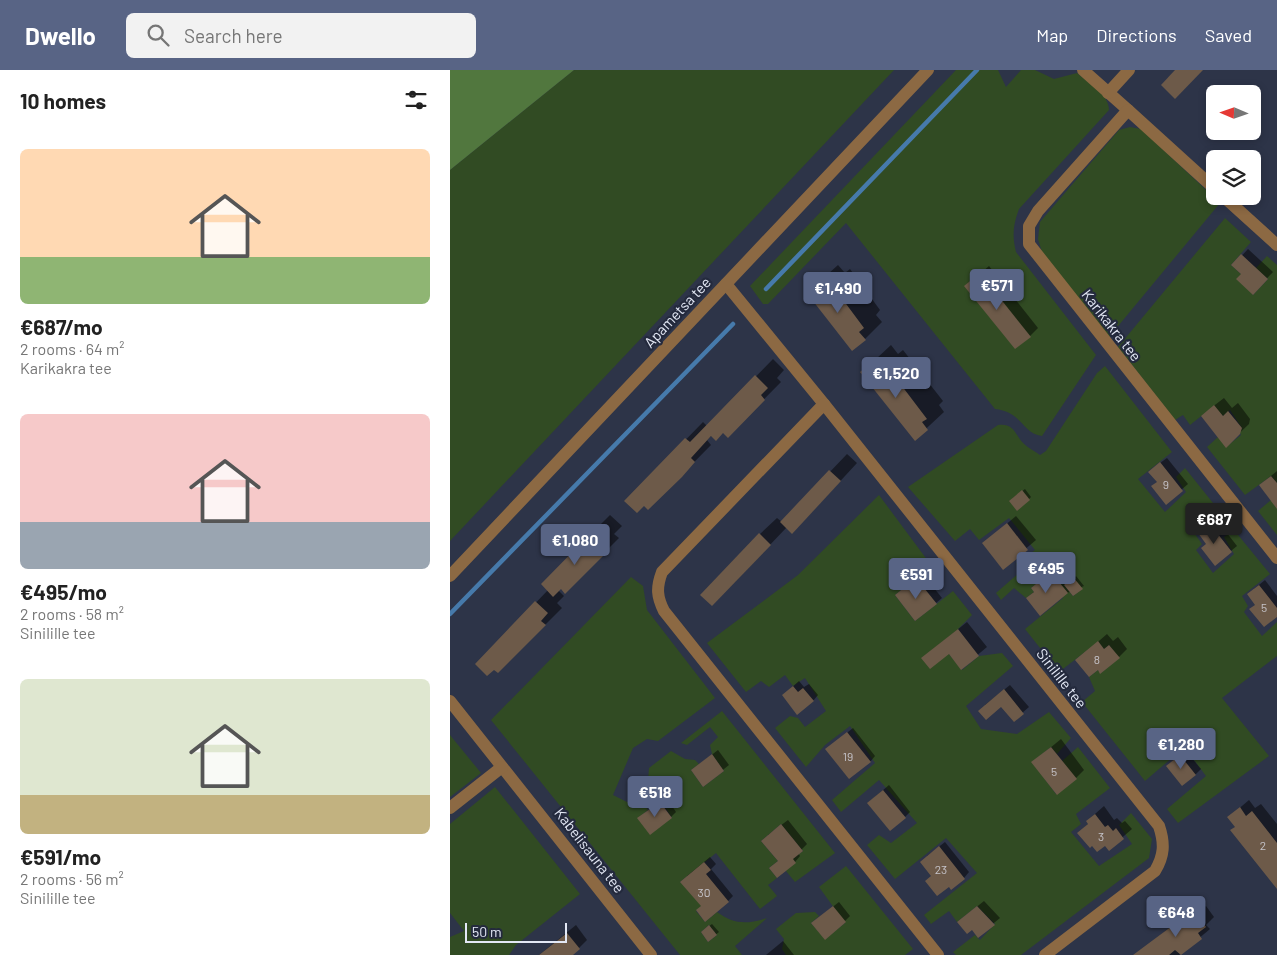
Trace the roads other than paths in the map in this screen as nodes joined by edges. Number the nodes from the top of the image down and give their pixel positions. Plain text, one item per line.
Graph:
1 (928, 70) edge
2 (1083, 70) edge
3 (1129, 70) edge
4 (1108, 93) junction
5 (1128, 110) junction
6 (1206, 181) edge
7 (1233, 205) edge
8 (1277, 245) edge
9 (726, 284) junction
10 (824, 404) junction
11 (1277, 558) edge
12 (450, 576) edge
13 (450, 701) edge
14 (502, 767) junction
15 (450, 808) edge
16 (651, 955) edge
17 (938, 955) edge
18 (1045, 955) edge

1 - 9 street, Apametsa tee
2 - 4 street
3 - 4 street
4 - 5 street
5 - 6 street
5 - 11 street, Karikakra tee
7 - 8 street
9 - 10 street, Sinilille tee
9 - 12 street, Apametsa tee
10 - 17 street
10 - 18 street, Sinilille tee
13 - 14 street, Kabelisauna tee
14 - 15 street
14 - 16 street, Kabelisauna tee

